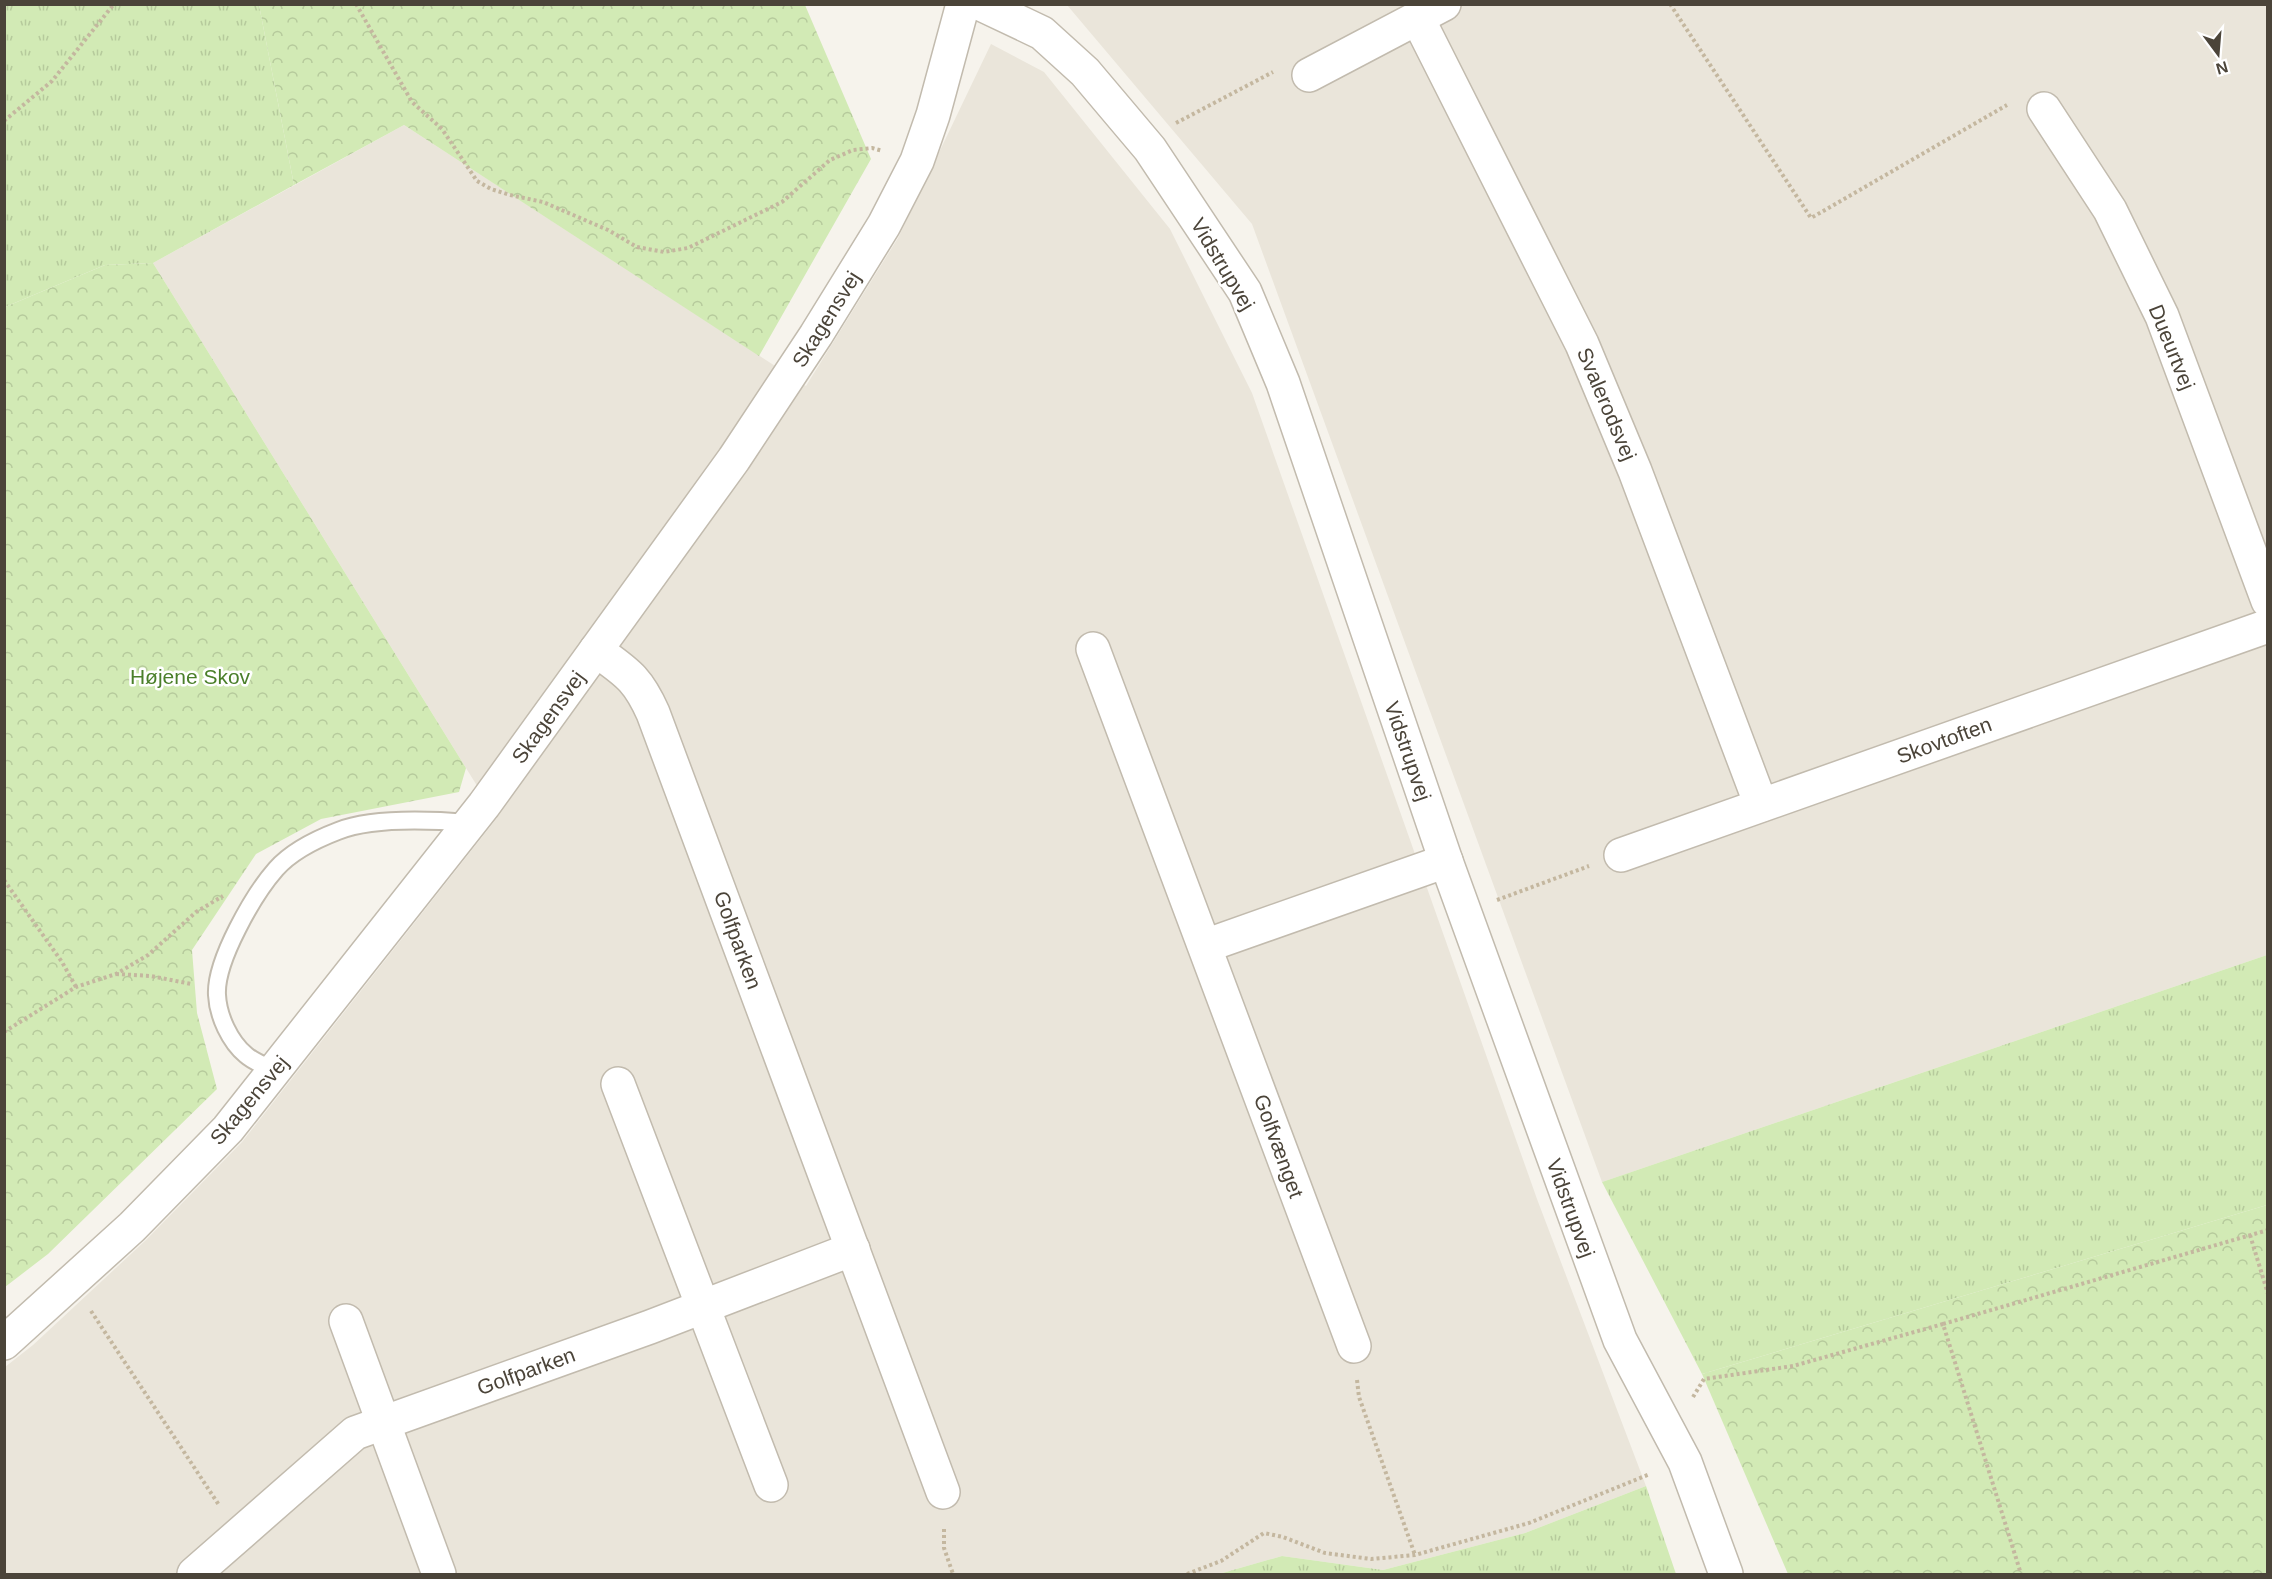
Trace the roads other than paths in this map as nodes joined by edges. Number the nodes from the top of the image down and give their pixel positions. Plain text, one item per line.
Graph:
1 (963, 4) edge
2 (981, 4) edge
3 (1431, 12) edge
4 (1309, 75) road end
5 (2044, 109) road end
6 (2268, 601) edge
7 (2268, 626) edge
8 (1093, 649) dead end
9 (596, 650) junction
10 (1761, 805) junction
11 (469, 823) junction
12 (1621, 855) road end
13 (1446, 861) junction
14 (1205, 946) junction
15 (274, 1070) junction
16 (618, 1084) dead end
17 (853, 1249) junction
18 (703, 1306) junction
19 (346, 1321) dead end
20 (4, 1343) edge
21 (1354, 1346) road end
22 (383, 1423) junction
23 (771, 1485) dead end
24 (943, 1492) road end
25 (194, 1575) edge
26 (439, 1575) edge
27 (1726, 1575) edge

1 - 9 street, Skagensvej
2 - 13 street, Vidstrupvej
3 - 4 street, Svalerodsvej
3 - 10 street, Svalerodsvej
5 - 6 street, Dueurtvej
7 - 10 street, Skovtoften
8 - 14 street, Golfvænget
9 - 11 street, Skagensvej
9 - 17 street, Golfparken
10 - 12 street, Skovtoften
11 - 15 street, Skagensvej
11 - 15 lane
13 - 14 street
13 - 27 street, Vidstrupvej
14 - 21 street, Golfvænget
15 - 20 street, Skagensvej
16 - 18 street
17 - 18 street, Golfparken
17 - 24 street, Golfparken
18 - 22 street, Golfparken
18 - 23 street
19 - 22 street
22 - 25 street, Golfparken
22 - 26 street

